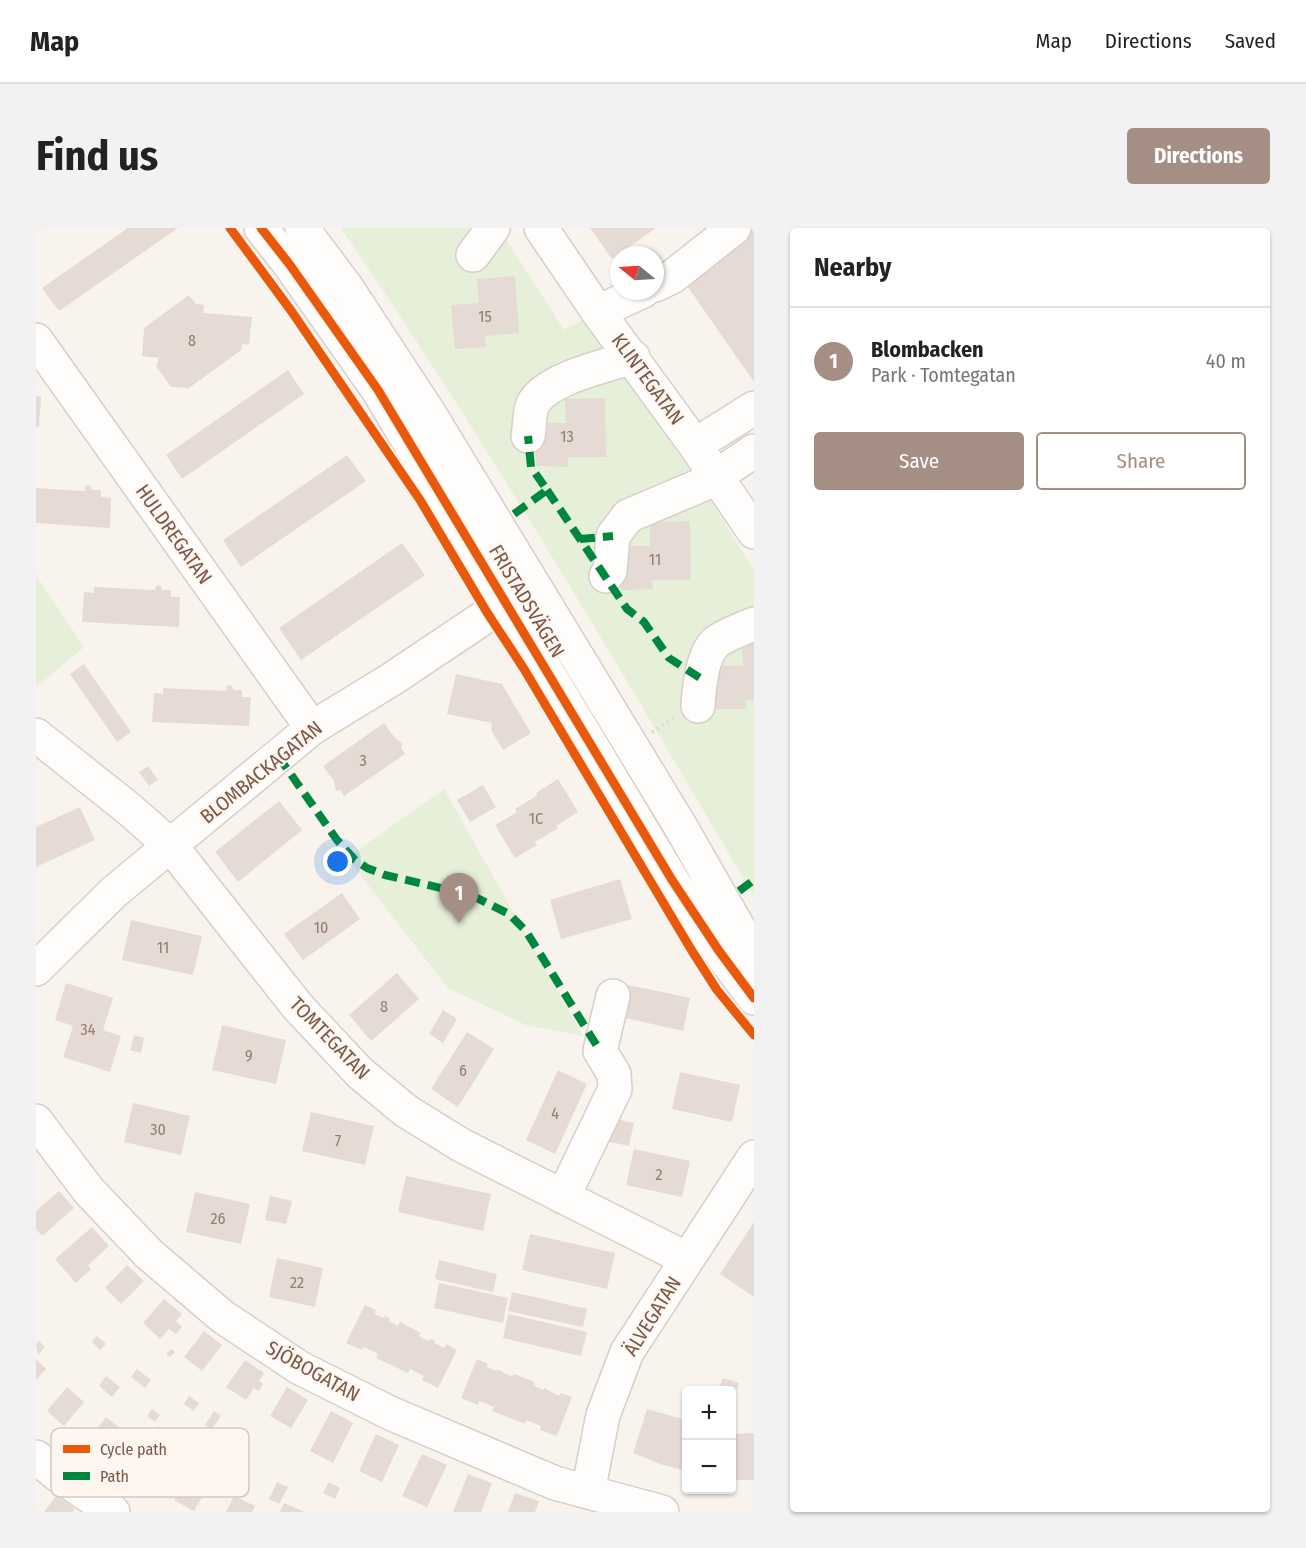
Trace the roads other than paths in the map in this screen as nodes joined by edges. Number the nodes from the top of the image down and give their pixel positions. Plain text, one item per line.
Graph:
1 (261, 228) edge
2 (302, 228) edge
3 (493, 228) edge
4 (541, 228) edge
5 (734, 228) edge
6 (473, 255) dead end
7 (664, 281) edge
8 (624, 300) edge
9 (598, 312) junction
10 (36, 340) edge
11 (633, 357) junction
12 (754, 408) edge
13 (528, 436) dead end
14 (695, 445) junction
15 (754, 451) edge
16 (716, 475) junction
17 (754, 532) edge
18 (606, 576) dead end
19 (507, 602) junction
20 (754, 624) edge
21 (698, 706) dead end
22 (312, 728) junction
23 (36, 735) edge
24 (170, 845) junction
25 (754, 955) edge
26 (36, 969) edge
27 (613, 996) dead end
28 (754, 998) edge
29 (36, 1121) edge
30 (754, 1157) edge
31 (563, 1197) junction
32 (687, 1259) junction
33 (36, 1457) edge
34 (51, 1468) edge
35 (588, 1492) junction
36 (92, 1497) edge
37 (113, 1512) edge
38 (662, 1512) edge

1 - 19 street, FRISTADSVÄGEN
2 - 25 street, FRISTADSVÄGEN
3 - 6 street
4 - 9 street, KLINTEGATAN
5 - 7 street
8 - 9 street
9 - 11 street, KLINTEGATAN
10 - 22 street, HULDREGATAN
11 - 13 street
11 - 14 street, KLINTEGATAN
12 - 14 street
14 - 16 street, KLINTEGATAN
15 - 16 street
16 - 17 street, KLINTEGATAN
16 - 18 street
19 - 22 street, BLOMBACKAGATAN
19 - 28 street, FRISTADSVÄGEN
20 - 21 street
22 - 24 street, BLOMBACKAGATAN
23 - 24 street, TOMTEGATAN
24 - 26 street, BLOMBACKAGATAN
24 - 31 street, TOMTEGATAN
27 - 31 street
29 - 35 street, SJÖBOGATAN
30 - 32 street, ÄLVEGATAN
31 - 32 street, TOMTEGATAN
32 - 35 street, ÄLVEGATAN
33 - 34 street
35 - 38 street, SJÖBOGATAN
36 - 37 street

